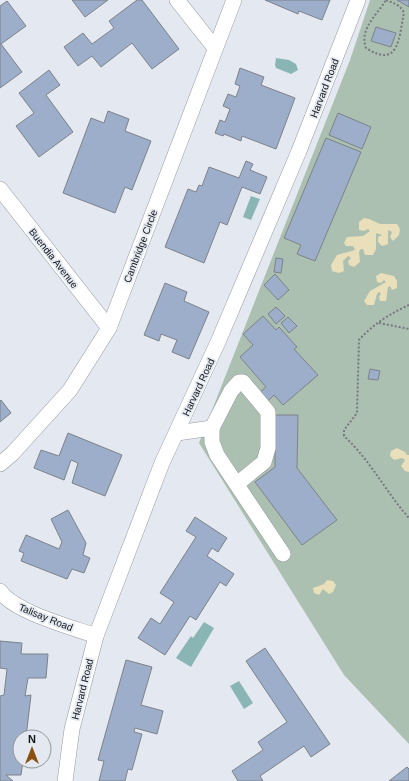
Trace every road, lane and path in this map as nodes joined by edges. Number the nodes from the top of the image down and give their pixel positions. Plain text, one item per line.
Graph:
1 (177, 0) edge
2 (234, 0) edge
3 (358, 0) edge
4 (386, 0) edge
5 (215, 48) junction
6 (0, 189) edge
7 (409, 306) edge
8 (378, 322) junction
9 (109, 328) junction
10 (409, 329) edge
11 (212, 428) junction
12 (177, 433) junction
13 (0, 464) edge
14 (237, 484) junction
15 (409, 518) edge
16 (283, 554) dead end
17 (0, 591) edge
18 (96, 636) junction
19 (65, 781) edge

1 - 5 street
2 - 5 street, Cambridge Circle
3 - 12 street, Harvard Road
4 - 4 path
5 - 9 street, Cambridge Circle
6 - 9 street, Buendia Avenue
7 - 8 path
8 - 10 path
8 - 15 path
9 - 13 street, Cambridge Circle
11 - 12 street
11 - 14 street
11 - 14 street
12 - 18 street, Harvard Road
14 - 16 street
17 - 18 street, Talisay Road
18 - 19 street, Harvard Road

